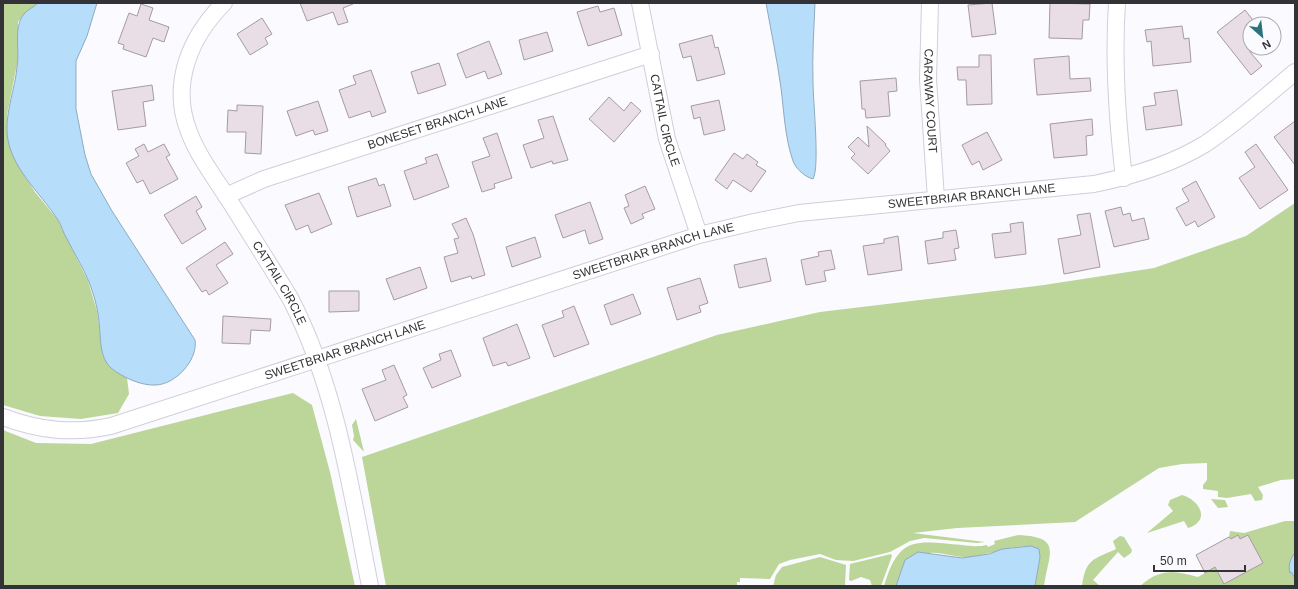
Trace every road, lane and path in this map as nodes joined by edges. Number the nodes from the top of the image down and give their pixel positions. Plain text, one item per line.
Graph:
1 (224, 3) edge
2 (640, 3) edge
3 (930, 3) edge
4 (1117, 3) edge
5 (651, 54) junction
6 (1295, 72) edge
7 (1124, 178) junction
8 (226, 196) junction
9 (936, 199) junction
10 (699, 235) junction
11 (316, 360) junction
12 (3, 417) edge
13 (370, 586) edge

1 - 8 street, CATTAIL CIRCLE
2 - 5 street, CATTAIL CIRCLE
3 - 9 street, CARAWAY COURT
4 - 7 street
5 - 8 street, BONESET BRANCH LANE
5 - 10 street, CATTAIL CIRCLE
6 - 7 street, SWEETBRIAR BRANCH LANE
7 - 9 street, SWEETBRIAR BRANCH LANE
8 - 11 street, CATTAIL CIRCLE
9 - 10 street, SWEETBRIAR BRANCH LANE
10 - 11 street, SWEETBRIAR BRANCH LANE
11 - 12 street, SWEETBRIAR BRANCH LANE
11 - 13 street, CATTAIL CIRCLE

